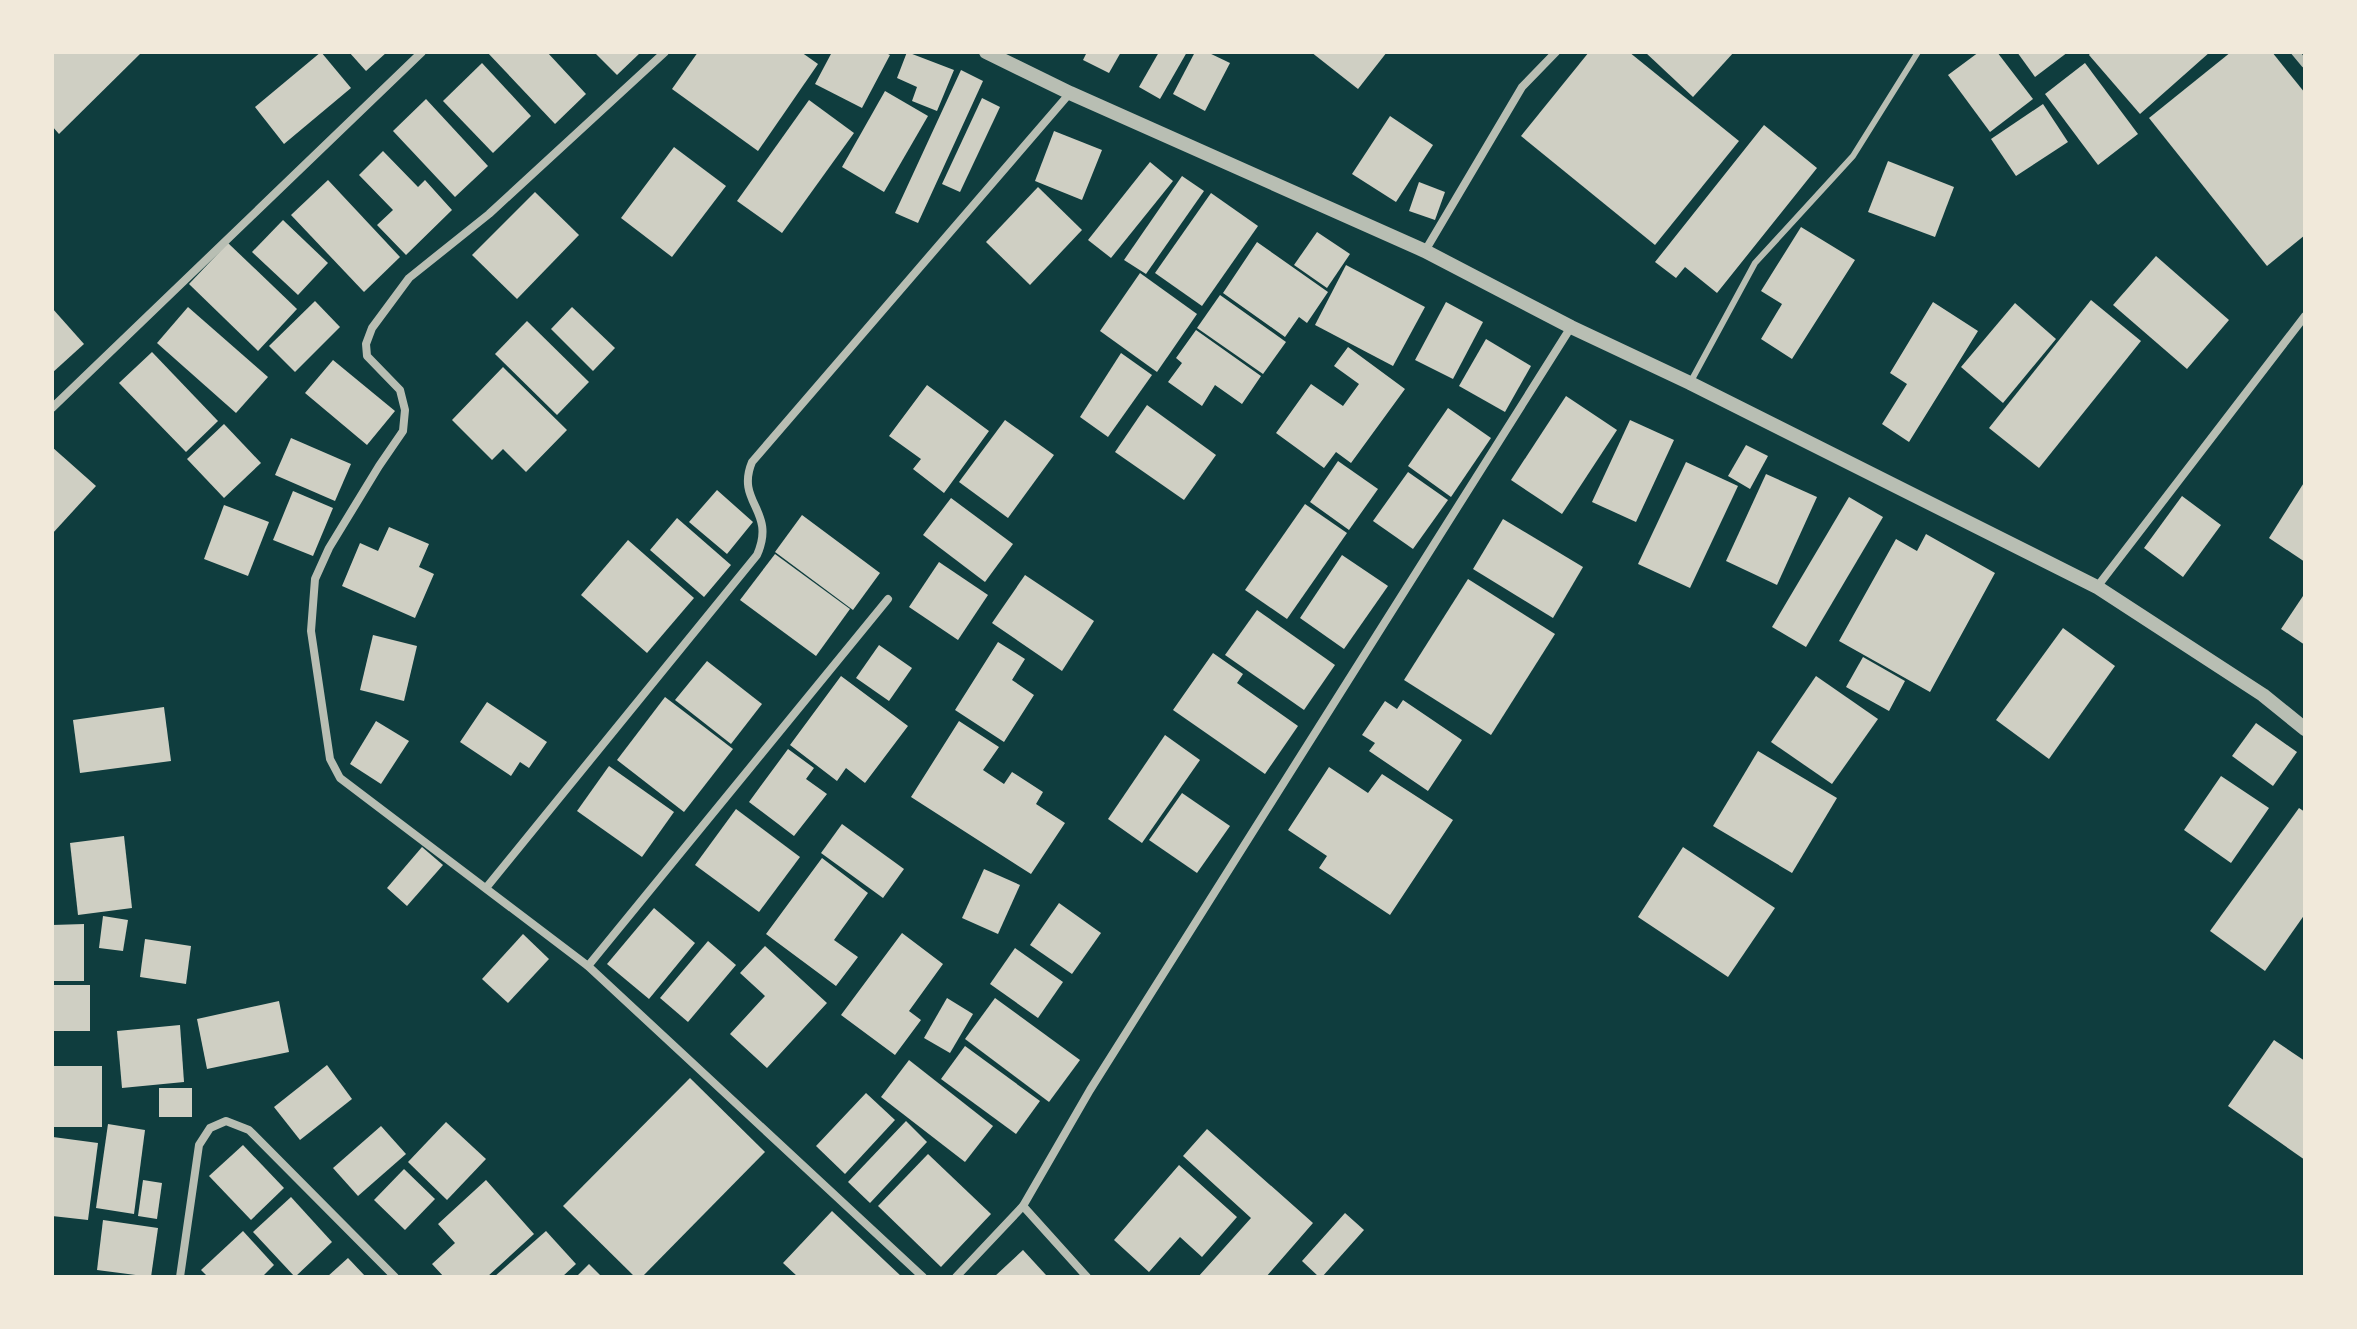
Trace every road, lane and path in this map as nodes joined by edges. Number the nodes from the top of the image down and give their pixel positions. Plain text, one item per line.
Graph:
1 (422, 52) edge
2 (665, 52) edge
3 (986, 52) edge
4 (1556, 52) edge
5 (1918, 52) edge
6 (2295, 52) edge
7 (2305, 64) edge
8 (1070, 93) junction
9 (1425, 251) junction
10 (2305, 316) edge
11 (1571, 327) junction
12 (1690, 383) junction
13 (52, 408) edge
14 (2097, 587) junction
15 (888, 599) dead end
16 (2305, 729) edge
17 (486, 888) junction
18 (588, 966) junction
19 (1023, 1206) junction
20 (180, 1277) edge
21 (395, 1277) edge
22 (923, 1277) edge
23 (956, 1277) edge
24 (1087, 1277) edge

1 - 13 street
2 - 17 street
3 - 8 street
4 - 9 street
5 - 12 lane
6 - 7 street
8 - 9 street
8 - 17 street
9 - 11 street
10 - 14 street
11 - 12 street
11 - 19 street
12 - 14 street
14 - 16 street
15 - 18 street
17 - 18 street
18 - 22 street
19 - 23 street
19 - 24 street
20 - 21 street

